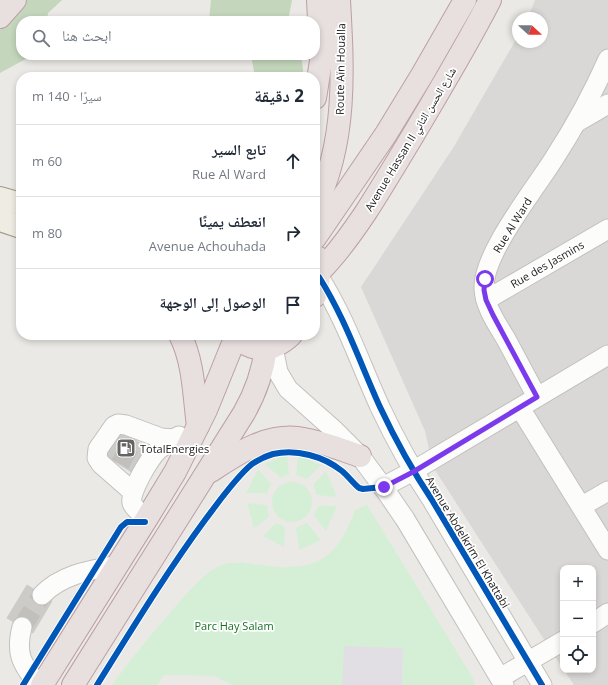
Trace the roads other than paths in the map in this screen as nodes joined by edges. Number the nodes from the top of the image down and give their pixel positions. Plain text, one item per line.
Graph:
1 (14, 0) edge
2 (318, 0) edge
3 (339, 0) edge
4 (465, 0) edge
5 (490, 0) edge
6 (319, 16) edge
7 (0, 17) edge
8 (320, 41) edge
9 (608, 59) edge
10 (319, 72) edge
11 (608, 104) edge
12 (577, 122) junction
13 (320, 194) edge
14 (0, 198) edge
15 (16, 203) edge
16 (0, 220) edge
17 (16, 225) edge
18 (608, 229) edge
19 (320, 231) edge
20 (320, 271) edge
21 (320, 279) edge
22 (486, 300) junction
23 (182, 340) edge
24 (233, 340) edge
25 (240, 340) edge
26 (283, 340) edge
27 (269, 348) junction
28 (608, 355) edge
29 (537, 397) junction
30 (520, 408) junction
31 (189, 433) junction
32 (360, 456) junction
33 (413, 472) junction
34 (205, 474) junction
35 (384, 487) junction
36 (608, 490) edge
37 (133, 492) junction
38 (582, 506) junction
39 (147, 518) junction
40 (608, 550) edge
41 (118, 565) junction
42 (42, 595) tunnel mouth
43 (608, 613) edge
44 (596, 620) edge
45 (22, 627) tunnel mouth
46 (560, 643) edge
47 (529, 662) junction
48 (502, 682) edge
49 (38, 685) edge
50 (42, 685) edge
51 (73, 685) edge
52 (542, 685) edge

1 - 7 highway
2 - 6 highway, Route Aïn Houalla
3 - 13 highway, Route Aïn Houalla
4 - 19 highway, Avenue Hassan II شارع الحسن الثاني
5 - 20 highway, Avenue Hassan II شارع الحسن الثاني
8 - 10 highway, Route Aïn Houalla
9 - 12 street, Rue Al Ward
11 - 12 street
12 - 22 street, Rue Al Ward
14 - 15 main road
16 - 17 main road
18 - 22 street, Rue des Jasmins
21 - 33 street, Avenue Abdelkrim El Khattabi
22 - 29 street, Rue Al Ward
23 - 31 highway
24 - 31 highway
25 - 27 highway
26 - 27 highway
27 - 32 street
27 - 34 highway
28 - 29 street
29 - 30 street
30 - 33 street
30 - 38 street
31 - 37 street
31 - 37 street
31 - 39 highway
32 - 34 highway
32 - 35 street
33 - 35 street
33 - 47 street, Avenue Abdelkrim El Khattabi
34 - 51 highway
35 - 48 street
36 - 38 street
37 - 39 street
38 - 40 street
39 - 41 highway
41 - 42 street
41 - 50 highway
43 - 44 street
45 - 49 street
46 - 47 street
47 - 48 street
47 - 52 street, Avenue Abdelkrim El Khattabi

